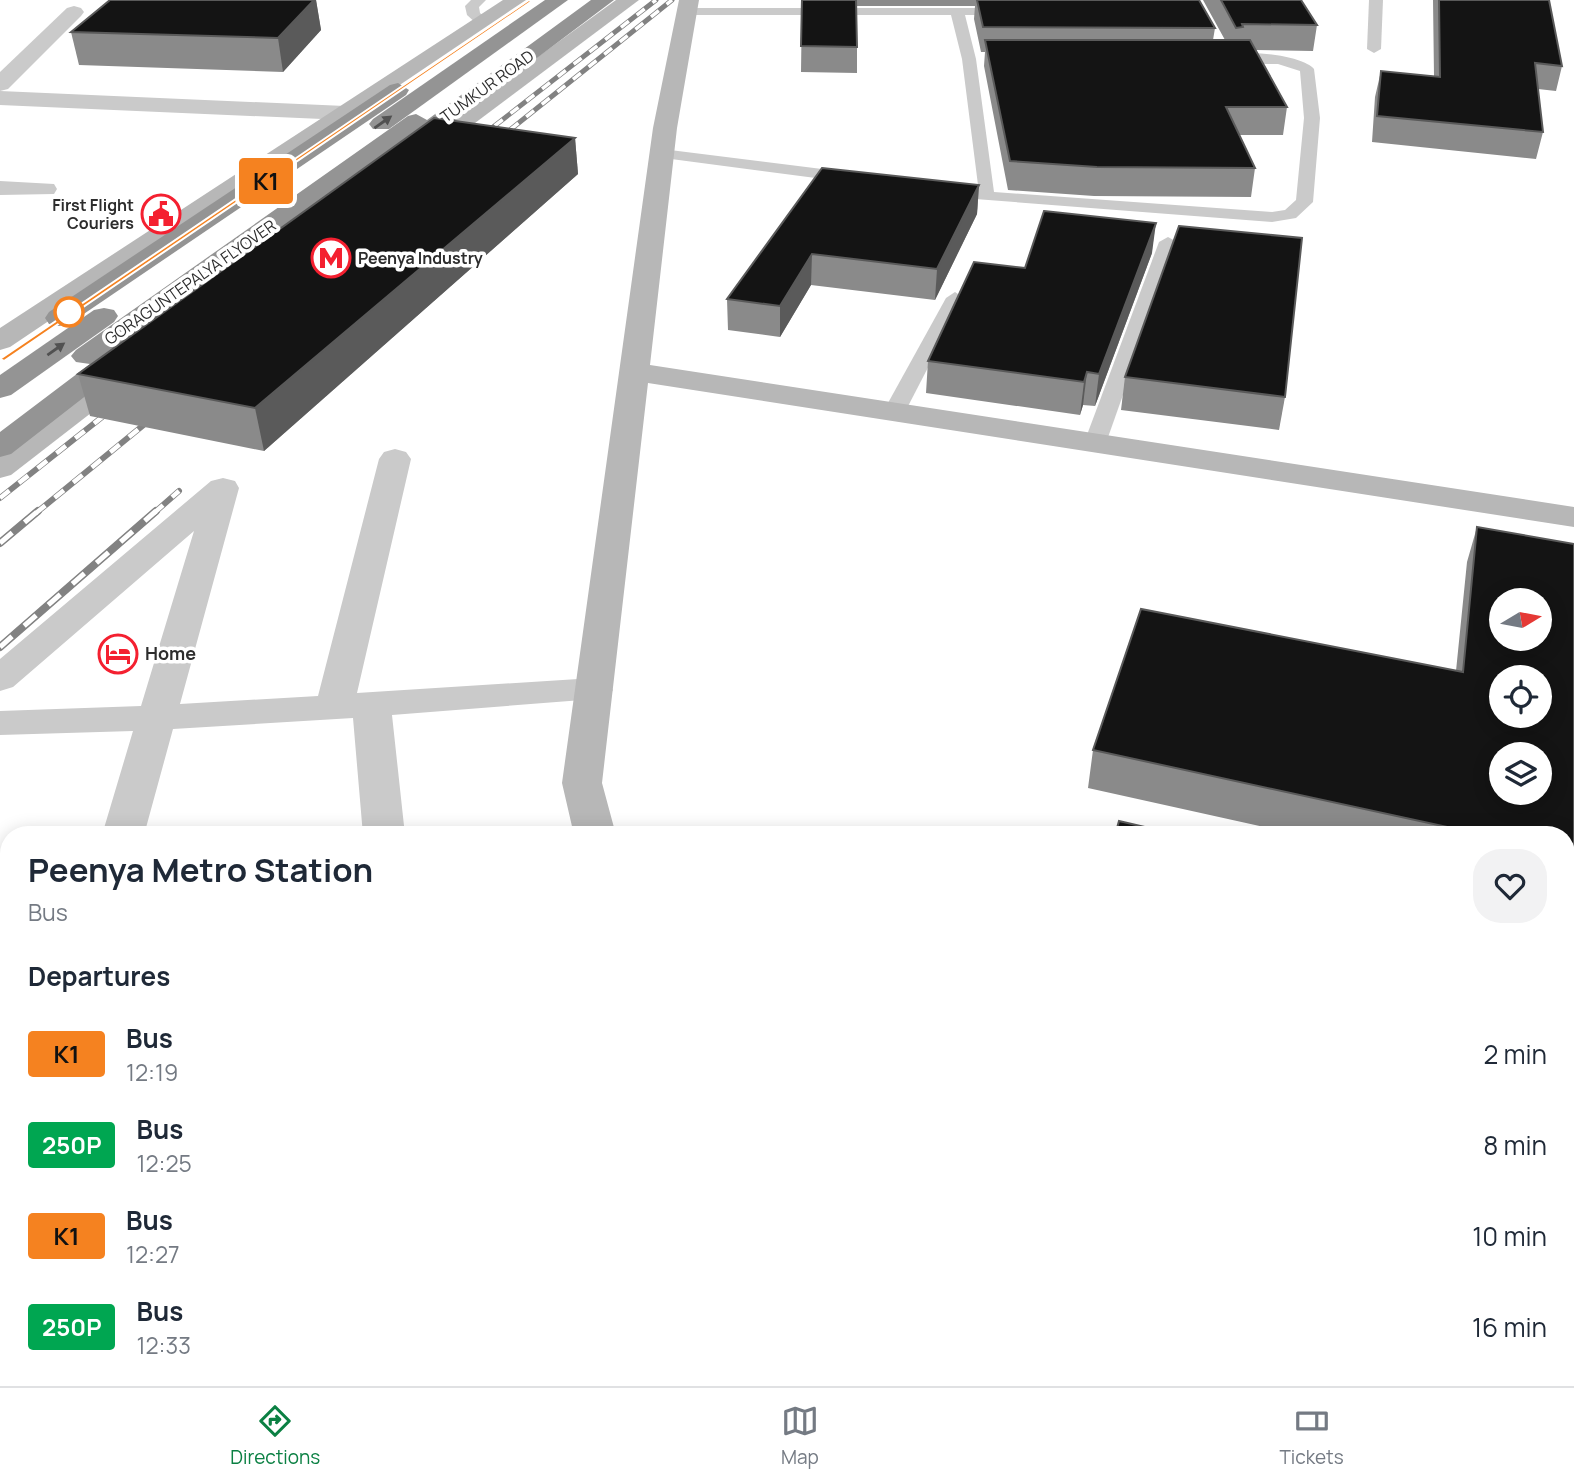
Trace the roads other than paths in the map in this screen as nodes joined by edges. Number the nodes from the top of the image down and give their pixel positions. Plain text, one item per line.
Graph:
1 (516, 0) edge
2 (529, 0) edge
3 (558, 0) edge
4 (586, 0) edge
5 (604, 0) edge
6 (629, 0) edge
7 (1376, 0) edge
8 (688, 5) edge
9 (481, 11) edge
10 (957, 11) junction
11 (74, 12) dead end
12 (1024, 12) edge
13 (1374, 49) dead end
14 (1219, 56) edge
15 (0, 84) edge
16 (0, 99) edge
17 (345, 113) junction
18 (662, 154) junction
19 (390, 176) edge
20 (865, 180) edge
21 (0, 188) edge
22 (45, 189) dead end
23 (946, 191) edge
24 (985, 196) junction
25 (1168, 242) dead end
26 (955, 298) edge
27 (0, 341) edge
28 (146, 356) edge
29 (0, 359) edge
30 (636, 372) junction
31 (0, 389) edge
32 (894, 412) junction
33 (0, 421) edge
34 (1095, 443) junction
35 (0, 446) edge
36 (395, 459) dead end
37 (0, 468) edge
38 (1574, 517) edge
39 (0, 679) edge
40 (594, 690) junction
41 (353, 705) junction
42 (157, 718) junction
43 (0, 723) edge
44 (126, 826) edge
45 (382, 826) edge
46 (593, 826) edge

1 - 9 street
2 - 29 highway
31 -> 3 highway, GORAGUNTEPALYA FLYOVER
4 - 33 highway, GORAGUNTEPALYA FLYOVER
5 - 35 highway, TUMKUR ROAD
6 - 19 street
7 - 13 lane
8 - 10 lane
8 - 18 street
9 - 17 street
10 - 12 lane
10 - 24 lane
11 - 15 street
14 - 24 lane
16 - 17 street
17 - 27 street
18 - 20 lane
18 - 30 street
21 - 22 street
23 - 24 lane
25 - 34 lane
26 - 32 lane
28 - 37 street
30 - 32 street
30 - 40 street
32 - 34 street
34 - 38 street
36 - 41 street
39 - 42 street
40 - 41 street
40 - 46 street
41 - 42 street
41 - 45 street
42 - 43 street
42 - 44 street

